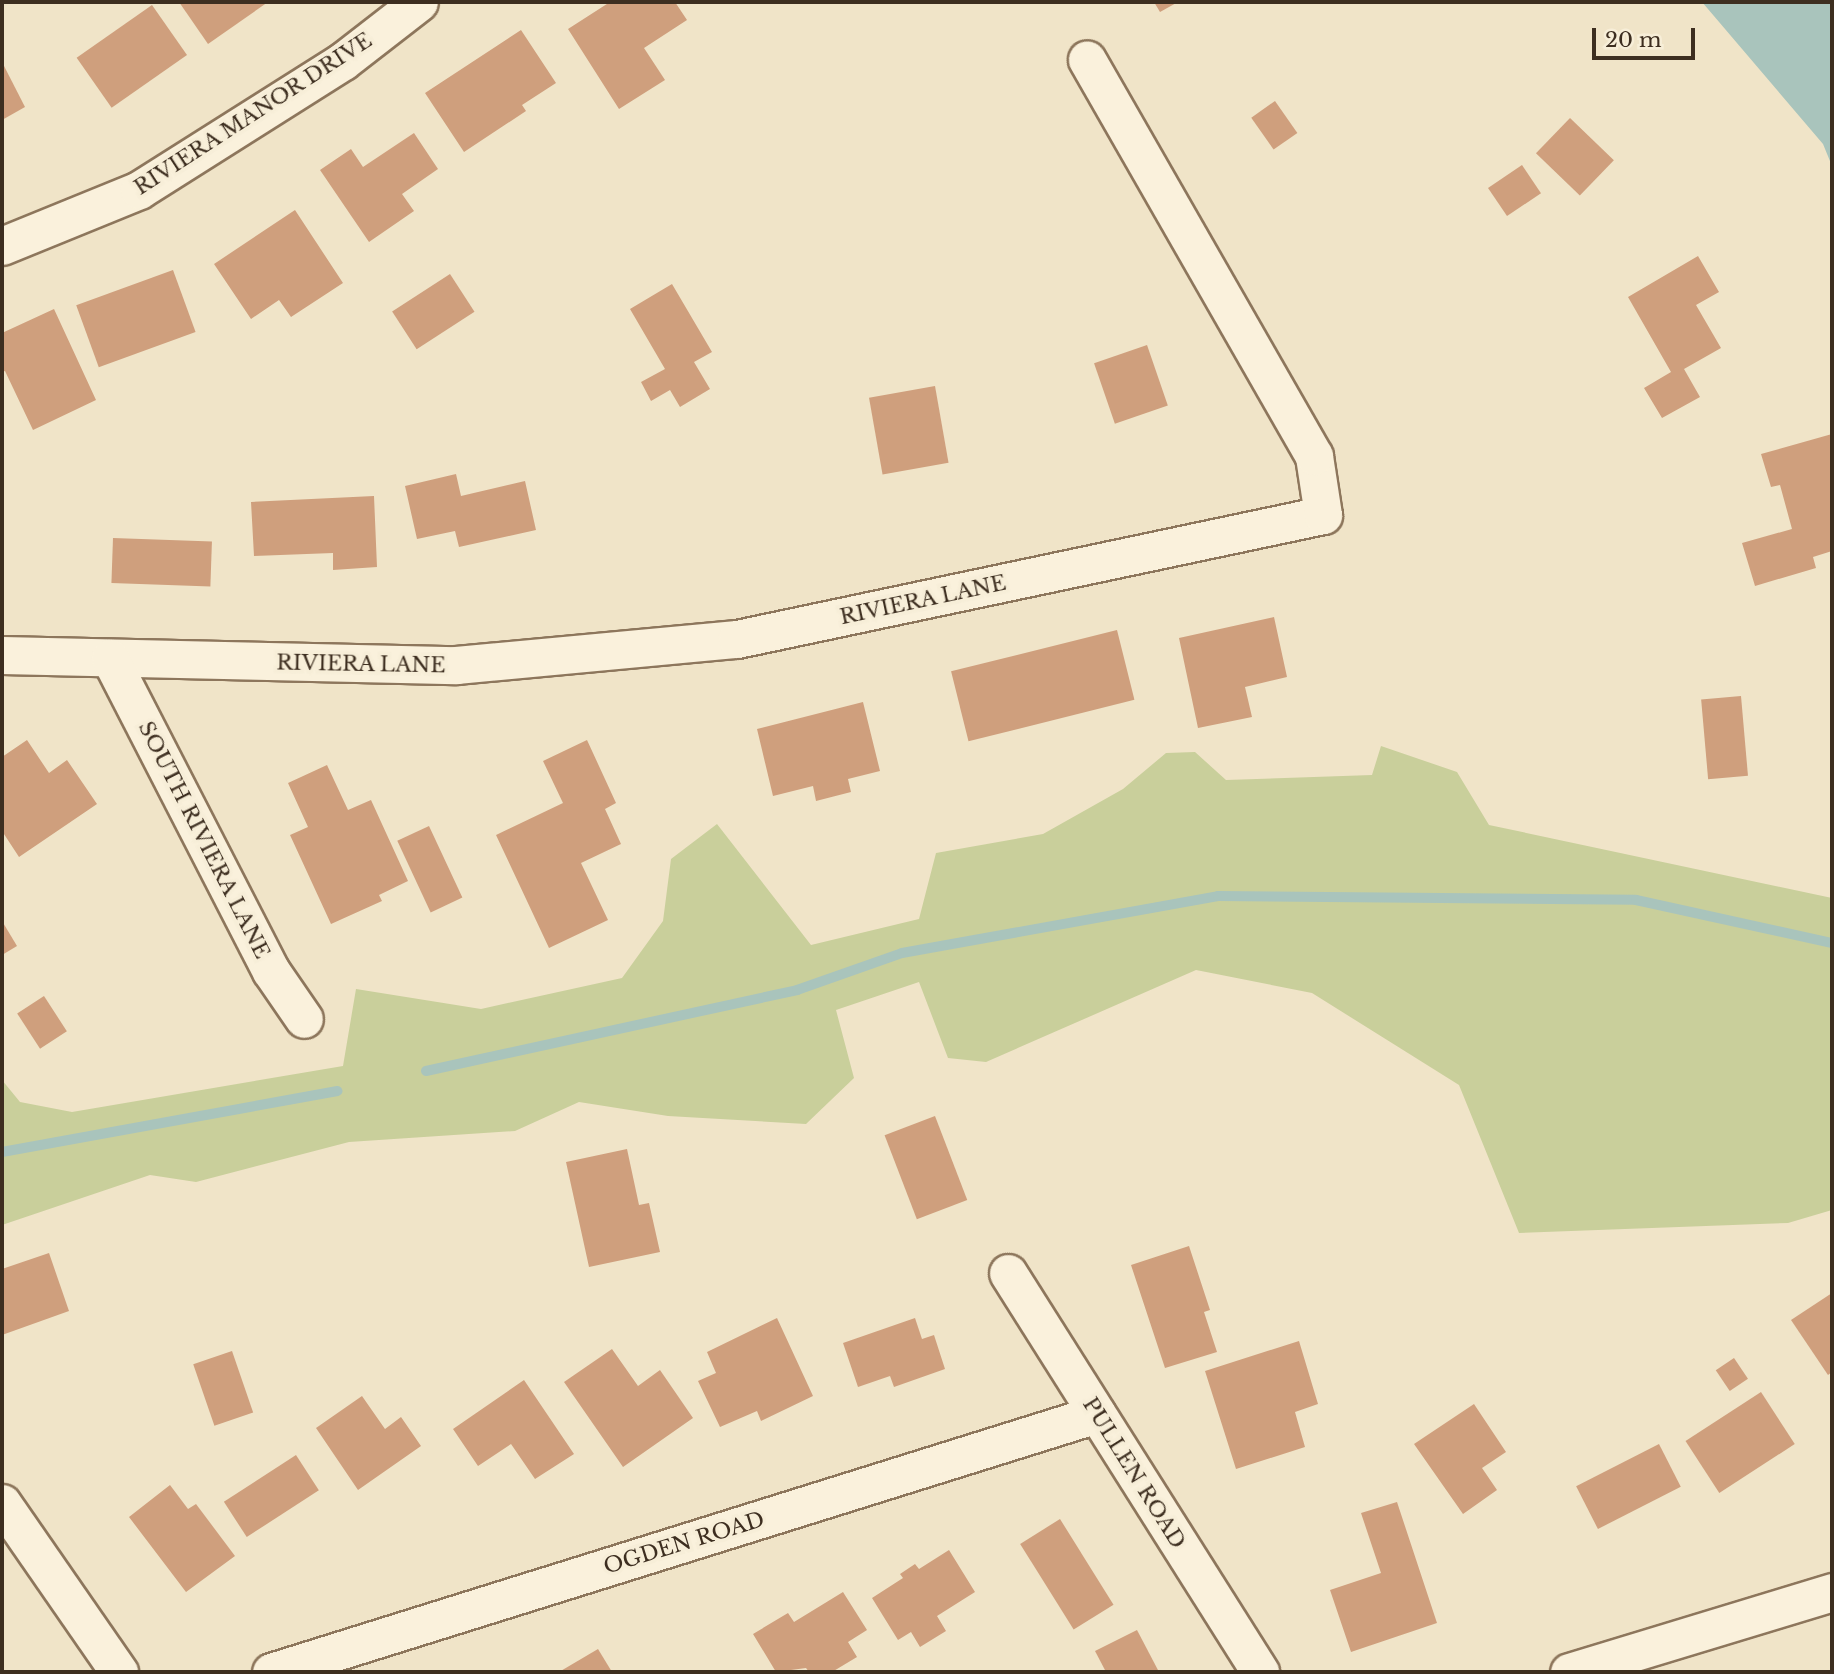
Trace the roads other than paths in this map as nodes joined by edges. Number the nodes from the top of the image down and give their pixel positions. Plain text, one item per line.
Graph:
1 (419, 2) edge
2 (1087, 59) dead end
3 (2, 246) edge
4 (2, 655) edge
5 (110, 658) junction
6 (304, 1019) dead end
7 (1008, 1273) dead end
8 (1097, 1414) junction
9 (2, 1503) edge
10 (1832, 1592) edge
11 (119, 1672) edge
12 (271, 1672) edge
13 (1260, 1672) edge
14 (1569, 1672) edge

1 - 3 street, RIVIERA MANOR DRIVE
2 - 5 street, RIVIERA LANE
4 - 5 street, RIVIERA LANE
5 - 6 street, SOUTH RIVIERA LANE
7 - 8 street, PULLEN ROAD
8 - 12 street, OGDEN ROAD
8 - 13 street, PULLEN ROAD
9 - 11 street
10 - 14 street

